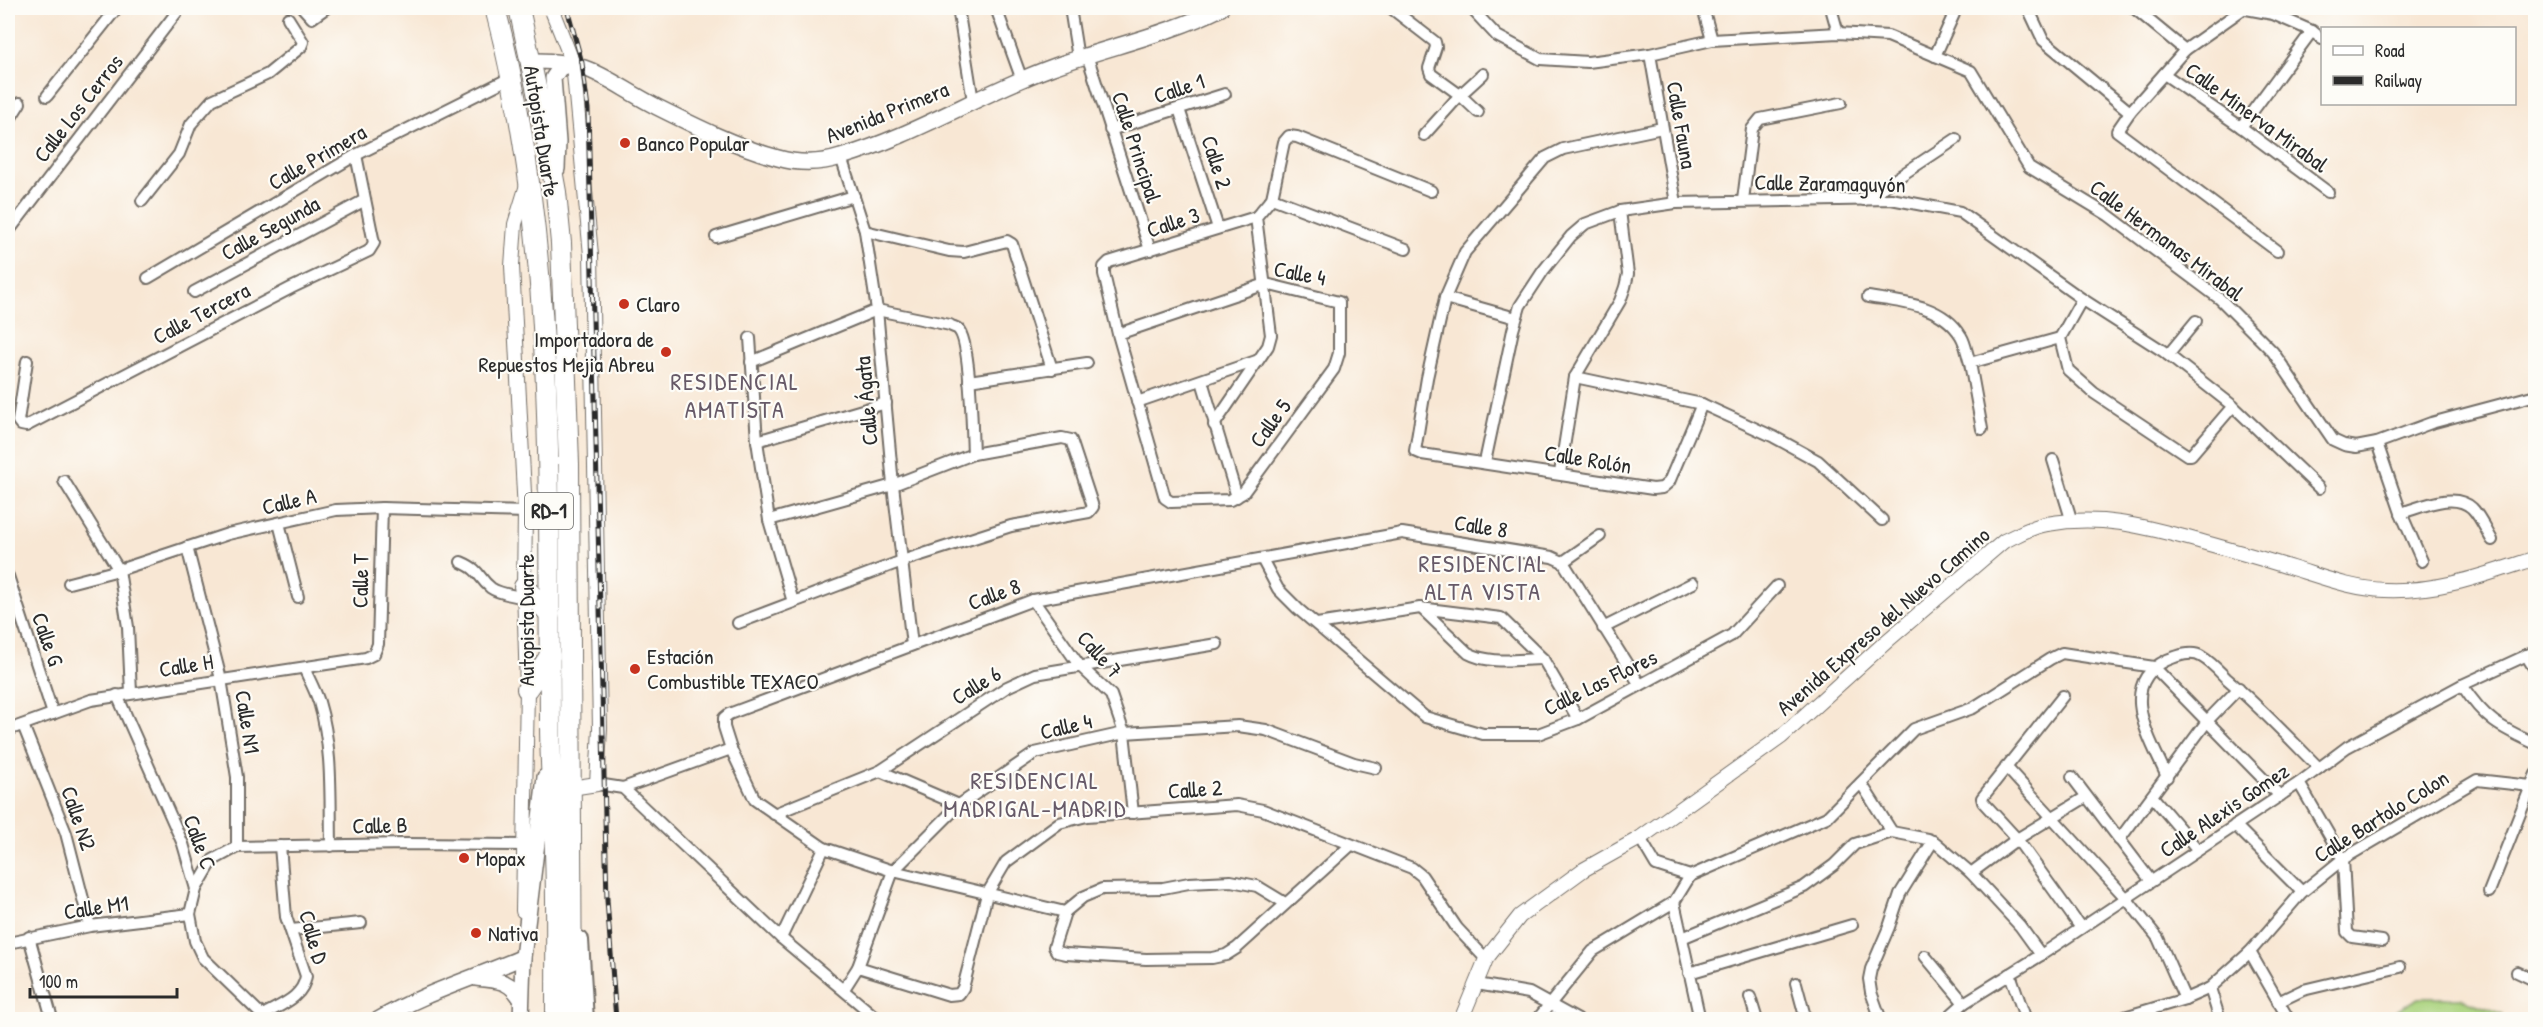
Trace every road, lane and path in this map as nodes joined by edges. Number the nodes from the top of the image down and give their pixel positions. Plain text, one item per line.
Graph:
1 (117, 8) edge
2 (180, 8) edge
3 (303, 8) edge
4 (327, 8) edge
5 (495, 8) edge
6 (519, 8) edge
7 (551, 8) edge
8 (958, 8) edge
9 (996, 8) edge
10 (1070, 8) edge
11 (1221, 8) edge
12 (1391, 8) edge
13 (1471, 8) edge
14 (1703, 8) edge
15 (1831, 8) edge
16 (2039, 8) edge
17 (2134, 8) edge
18 (2242, 8) edge
19 (2530, 8) edge
20 (2535, 9) edge
21 (2030, 12) edge
22 (1954, 14) dead end
23 (288, 18) dead end
24 (312, 18) junction
25 (296, 31) junction
26 (2312, 31) junction
27 (1838, 33) junction
28 (2321, 38) edge
29 (1712, 40) junction
30 (2185, 50) junction
31 (1650, 54) junction
32 (1935, 56) junction
33 (1082, 57) junction
34 (531, 61) junction
35 (573, 63) junction
36 (1483, 74) dead end
37 (2164, 74) junction
38 (510, 78) junction
39 (1022, 80) junction
40 (1225, 94) dead end
41 (1460, 95) junction
42 (47, 96) dead end
43 (973, 101) junction
44 (21, 103) dead end
45 (1841, 103) dead end
46 (1179, 109) junction
47 (1478, 112) dead end
48 (2130, 112) junction
49 (8, 122) edge
50 (2241, 127) junction
51 (1662, 128) junction
52 (1110, 130) junction
53 (1424, 135) dead end
54 (1956, 139) dead end
55 (356, 155) junction
56 (841, 157) junction
57 (528, 183) junction
58 (1431, 191) dead end
59 (556, 192) junction
60 (2328, 192) dead end
61 (854, 196) junction
62 (1272, 198) junction
63 (365, 200) junction
64 (1743, 200) junction
65 (1864, 200) junction
66 (142, 201) dead end
67 (1676, 203) junction
68 (1620, 212) junction
69 (1256, 217) junction
70 (1218, 228) junction
71 (8, 230) edge
72 (864, 231) junction
73 (716, 237) dead end
74 (1406, 249) dead end
75 (1150, 250) junction
76 (2277, 251) dead end
77 (148, 278) dead end
78 (1266, 284) junction
79 (194, 292) dead end
80 (1868, 297) dead end
81 (1445, 298) junction
82 (2082, 299) junction
83 (1339, 302) joint
84 (877, 310) junction
85 (1516, 318) junction
86 (2196, 321) dead end
87 (1118, 334) junction
88 (750, 338) dead end
89 (2060, 338) junction
90 (2168, 356) junction
91 (27, 361) dead end
92 (1256, 361) junction
93 (752, 362) junction
94 (1087, 363) dead end
95 (1970, 363) junction
96 (1052, 369) junction
97 (1575, 377) junction
98 (969, 381) junction
99 (1202, 381) junction
100 (2535, 395) edge
101 (1137, 402) junction
102 (886, 403) junction
103 (1701, 404) junction
104 (2234, 406) junction
105 (1214, 425) junction
106 (1982, 429) dead end
107 (757, 441) junction
108 (2377, 443) junction
109 (973, 454) junction
110 (2053, 460) dead end
111 (1485, 462) junction
112 (1560, 473) junction
113 (64, 481) dead end
114 (893, 485) junction
115 (2319, 488) dead end
116 (1237, 497) junction
117 (382, 508) junction
118 (525, 512) junction
119 (2401, 513) junction
120 (769, 520) junction
121 (1882, 520) dead end
122 (2072, 522) junction
123 (279, 523) junction
124 (1600, 536) dead end
125 (2492, 540) dead end
126 (187, 547) junction
127 (2535, 558) edge
128 (1262, 559) junction
129 (902, 561) junction
130 (2422, 561) dead end
131 (461, 562) dead end
132 (1563, 562) junction
133 (119, 570) junction
134 (8, 576) edge
135 (69, 583) dead end
136 (1693, 584) dead end
137 (1777, 586) dead end
138 (524, 592) junction
139 (298, 597) dead end
140 (1033, 600) junction
141 (793, 602) junction
142 (1420, 608) junction
143 (550, 614) junction
144 (738, 624) dead end
145 (1317, 624) junction
146 (1603, 628) junction
147 (1217, 644) dead end
148 (912, 645) junction
149 (2531, 653) edge
150 (375, 654) joint
151 (550, 656) junction
152 (1543, 659) junction
153 (1079, 665) junction
154 (2154, 667) junction
155 (304, 668) junction
156 (2535, 671) edge
157 (221, 679) junction
158 (1640, 685) junction
159 (2463, 685) junction
160 (2239, 688) junction
161 (527, 689) junction
162 (131, 693) junction
163 (117, 695) junction
164 (2063, 696) dead end
165 (53, 714) junction
166 (1578, 718) junction
167 (2208, 720) junction
168 (23, 725) junction
169 (550, 726) junction
170 (8, 730) edge
171 (1124, 732) junction
172 (2535, 744) edge
173 (731, 749) junction
174 (2006, 767) junction
175 (1376, 768) dead end
176 (2319, 768) junction
177 (880, 771) junction
178 (2535, 774) edge
179 (2072, 777) dead end
180 (2167, 777) junction
181 (1861, 783) junction
182 (2299, 783) junction
183 (597, 784) junction
184 (2531, 786) junction
185 (571, 788) junction
186 (623, 788) junction
187 (2086, 796) junction
188 (2151, 796) junction
189 (2280, 796) junction
190 (959, 806) junction
191 (1133, 813) junction
192 (774, 814) junction
193 (2052, 817) junction
194 (571, 822) junction
195 (2235, 825) junction
196 (1892, 832) junction
197 (1640, 838) junction
198 (2017, 839) junction
199 (2119, 840) junction
200 (1933, 841) junction
201 (525, 845) junction
202 (1351, 845) junction
203 (280, 846) junction
204 (331, 846) junction
205 (237, 847) junction
206 (824, 848) junction
207 (2198, 850) junction
208 (555, 852) junction
209 (2343, 859) junction
210 (893, 871) junction
211 (1971, 873) junction
212 (1690, 876) junction
213 (2151, 881) junction
214 (196, 889) junction
215 (2302, 892) junction
216 (2489, 892) dead end
217 (987, 894) junction
218 (2127, 898) junction
219 (1674, 902) junction
220 (1285, 903) junction
221 (1065, 912) junction
222 (190, 914) junction
223 (361, 923) dead end
224 (1852, 925) dead end
225 (90, 926) junction
226 (2081, 928) junction
227 (291, 930) junction
228 (29, 938) junction
229 (781, 938) junction
230 (1682, 938) junction
231 (2382, 941) dead end
232 (8, 943) edge
233 (2250, 952) junction
234 (2041, 955) junction
235 (1924, 956) dead end
236 (523, 957) junction
237 (1486, 959) junction
238 (858, 967) junction
239 (2400, 967) dead end
240 (2517, 972) dead end
241 (1689, 974) junction
242 (2010, 974) junction
243 (522, 975) junction
244 (476, 978) junction
245 (2535, 981) edge
246 (1796, 983) dead end
247 (1477, 984) junction
248 (2210, 988) junction
249 (844, 989) junction
250 (1750, 997) dead end
251 (521, 999) junction
252 (2185, 999) junction
253 (2278, 1002) junction
254 (1964, 1003) junction
255 (1549, 1005) junction
256 (51, 1015) dead end
257 (265, 1017) edge
258 (1464, 1018) edge
259 (378, 1020) edge
260 (520, 1020) edge
261 (526, 1020) edge
262 (548, 1020) edge
263 (556, 1020) edge
264 (572, 1020) edge
265 (585, 1020) edge
266 (879, 1020) edge
267 (1537, 1020) edge
268 (1578, 1020) edge
269 (1700, 1020) edge
270 (1757, 1020) edge
271 (1806, 1020) edge
272 (1881, 1020) edge
273 (1945, 1020) edge
274 (2026, 1020) edge
275 (2109, 1020) edge
276 (2220, 1020) edge
277 (2289, 1020) edge

1 - 42 street
2 - 71 street, Calle Los Cerros
3 - 24 street
4 - 24 street
5 - 38 highway, Autopista Duarte / RD-1
6 - 34 highway, Autopista Duarte / RD-1
7 - 35 street
8 - 43 street
9 - 39 street
10 - 33 street, Calle Principal
11 - 33 main road, Avenida Primera
12 - 41 street
13 - 31 street, Calle Hermanas Mirabal
14 - 29 street
15 - 27 street
16 - 21 street
17 - 30 street
18 - 26 street
18 - 30 street
19 - 20 street
21 - 48 street
22 - 32 street
23 - 25 street
24 - 25 street
25 - 66 street
26 - 28 street
26 - 50 street
27 - 29 street, Calle Hermanas Mirabal
27 - 32 street, Calle Hermanas Mirabal
29 - 31 street, Calle Hermanas Mirabal
30 - 37 street
31 - 51 street, Calle Fauna
32 - 108 street, Calle Hermanas Mirabal
33 - 39 main road, Avenida Primera
33 - 52 street, Calle Principal
34 - 35 main road, Avenida Primera
34 - 59 highway, Autopista Duarte / RD-1
35 - 56 main road, Avenida Primera
35 - 59 main road
35 - 183 street
36 - 41 street
37 - 48 street
37 - 50 street, Calle Minerva Mirabal
38 - 55 street, Calle Primera
38 - 57 highway, Autopista Duarte / RD-1
39 - 43 main road, Avenida Primera
40 - 46 street, Calle 1
41 - 47 street
41 - 53 street
43 - 56 main road, Avenida Primera
44 - 49 street
45 - 64 street
46 - 52 street, Calle 1
46 - 70 street, Calle 2
48 - 76 street
50 - 60 street, Calle Minerva Mirabal
51 - 67 street, Calle Fauna
51 - 81 street
52 - 75 street, Calle Principal
54 - 65 street
55 - 63 street, Calle Tercera
55 - 77 street, Calle Primera
56 - 61 street, Calle Ágata
57 - 118 street
57 - 143 highway, Autopista Duarte / RD-1
58 - 62 street
59 - 185 highway, Autopista Duarte / RD-1
61 - 72 street, Calle Ágata
61 - 73 street
62 - 69 street
62 - 74 street
63 - 79 street, Calle Segunda
63 - 91 street, Calle Tercera
64 - 65 street, Calle Zaramaguyón
64 - 67 street, Calle Zaramaguyón
65 - 82 street, Calle Zaramaguyón
67 - 68 street, Calle Zaramaguyón
68 - 85 street, Calle Zaramaguyón
68 - 97 street
69 - 70 street, Calle 3
69 - 78 street
70 - 75 street, Calle 3
72 - 84 street, Calle Ágata
72 - 96 street
75 - 87 street, Calle 3
78 - 83 street, Calle 4
78 - 87 street, Calle 4
78 - 92 street
80 - 95 street
81 - 85 street
81 - 111 street, Calle Rolón
82 - 89 street
82 - 90 street, Calle Zaramaguyón
83 - 116 street, Calle 5
84 - 93 street
84 - 98 street
84 - 102 street, Calle Ágata
85 - 111 street, Calle Zaramaguyón
86 - 90 street
87 - 101 street
88 - 93 street
89 - 95 street
89 - 104 street
90 - 104 street, Calle Zaramaguyón
92 - 99 street
92 - 105 street
93 - 107 street
94 - 96 street
95 - 106 street
96 - 98 street
97 - 103 street
97 - 112 street
98 - 109 street
99 - 101 street
99 - 105 street
100 - 108 street, Calle Hermanas Mirabal
101 - 116 street
102 - 107 street
102 - 114 street, Calle Ágata
103 - 112 street, Calle Rolón
103 - 121 street
104 - 115 street, Calle Zaramaguyón
105 - 116 street
107 - 120 street
108 - 119 street
109 - 114 street
109 - 129 street
110 - 122 street
111 - 112 street, Calle Rolón
113 - 133 street
114 - 120 street
114 - 129 street, Calle Ágata
117 - 118 street, Calle A
117 - 123 street, Calle A
117 - 150 street, Calle T
118 - 138 street
119 - 125 street
119 - 130 street
120 - 141 street
122 - 127 street, Avenida Expreso del Nuevo Camino
122 - 197 street, Avenida Expreso del Nuevo Camino
123 - 126 street, Calle A
123 - 139 street
124 - 132 street
126 - 133 street, Calle A
126 - 157 street, Calle N1
128 - 132 street, Calle 8
128 - 140 street, Calle 8
128 - 145 street, Calle Las Flores
129 - 141 street
129 - 148 street, Calle Ágata
131 - 138 street
132 - 146 street
133 - 135 street, Calle A
133 - 162 street
134 - 165 street, Calle G
136 - 146 street
137 - 158 street, Calle Las Flores
138 - 143 highway
138 - 161 street
140 - 148 street, Calle 8
140 - 153 street, Calle 7
141 - 144 street
142 - 145 street
142 - 152 street
142 - 152 street
143 - 151 highway, Autopista Duarte / RD-1
145 - 166 street, Calle Las Flores
146 - 158 street
147 - 153 street, Calle 6
148 - 173 street, Calle 8
149 - 156 street
149 - 159 street, Calle Alexis Gomez
150 - 155 street, Calle H
151 - 161 highway
151 - 169 highway, Autopista Duarte / RD-1
152 - 166 street
153 - 171 street, Calle 7
153 - 177 street, Calle 6
154 - 160 street
154 - 167 street
154 - 180 street
154 - 181 street
155 - 157 street, Calle H
155 - 204 street
157 - 162 street, Calle H
157 - 205 street, Calle N1
158 - 166 street, Calle Las Flores
159 - 172 street
159 - 176 street, Calle Alexis Gomez
160 - 167 street
160 - 176 street
161 - 201 street
162 - 163 street, Calle H
163 - 165 street, Calle H
163 - 214 street, Calle C
164 - 174 street
165 - 168 street, Calle H
167 - 180 street
167 - 189 street
168 - 170 street, Calle H
168 - 225 street, Calle N2
169 - 208 highway, Autopista Duarte / RD-1
169 - 236 main road
171 - 175 street, Calle 4
171 - 190 street, Calle 4
171 - 191 street, Calle 7
173 - 186 street
173 - 192 street, Calle 8
174 - 193 street
174 - 198 street
176 - 182 street, Calle Alexis Gomez
177 - 190 street
177 - 192 street, Calle 6
178 - 184 street
179 - 187 street
180 - 188 street
181 - 196 street
181 - 212 street
182 - 189 street, Calle Alexis Gomez
182 - 209 street
183 - 185 street
183 - 186 street
184 - 209 street, Calle Bartolo Colon
184 - 216 street
185 - 194 highway, Autopista Duarte / RD-1
186 - 229 street
187 - 193 street
187 - 199 street
188 - 199 street
188 - 207 street
189 - 195 street, Calle Alexis Gomez
190 - 210 street, Calle 4
191 - 202 street, Calle 2
191 - 217 street, Calle 2
192 - 206 street, Calle 8
193 - 198 street
193 - 218 street
194 - 264 highway, RD-1
194 - 265 main road
195 - 207 street, Calle Alexis Gomez
195 - 215 street
196 - 200 street
196 - 230 street
197 - 212 street
197 - 237 street, Avenida Expreso del Nuevo Camino
198 - 211 street
198 - 226 street
199 - 213 street
200 - 211 street
200 - 272 street
201 - 204 street, Calle B
201 - 236 street
202 - 220 street
202 - 237 street, Calle 2
203 - 204 street, Calle B
203 - 205 street, Calle B
203 - 227 street, Calle D
205 - 214 street
206 - 210 street, Calle 8
206 - 229 street
207 - 213 street, Calle Alexis Gomez
208 - 262 main road
208 - 263 highway, Autopista Duarte / RD-1
209 - 215 street, Calle Bartolo Colon
209 - 231 street
210 - 217 street, Calle 8
210 - 238 street, Calle 4
211 - 234 street
212 - 219 street
213 - 218 street, Calle Alexis Gomez
214 - 222 street, Calle C
215 - 233 street, Calle Bartolo Colon
217 - 221 street, Calle 8
217 - 238 street, Calle 2
218 - 226 street, Calle Alexis Gomez
218 - 252 street
219 - 230 street
219 - 255 street
220 - 221 street
220 - 221 street
222 - 225 street, Calle M1
222 - 257 street, Calle C
223 - 227 street
224 - 241 street
225 - 228 street, Calle M1
226 - 234 street, Calle Alexis Gomez
227 - 257 street, Calle D
228 - 232 street, Calle M1
228 - 256 street
229 - 249 street
230 - 241 street
233 - 248 street, Calle Bartolo Colon
233 - 253 street
234 - 242 street, Calle Alexis Gomez
235 - 254 street
236 - 243 main road
236 - 244 main road
237 - 247 street, Avenida Expreso del Nuevo Camino
238 - 249 street, Calle 4
239 - 253 street
240 - 245 street
241 - 269 street
242 - 254 street, Calle Alexis Gomez
242 - 274 street
243 - 244 main road
243 - 251 main road
243 - 261 main road
244 - 251 main road
244 - 259 main road
246 - 271 street
247 - 255 street
247 - 258 street, Avenida Expreso del Nuevo Camino
248 - 252 street, Calle Bartolo Colon
248 - 276 street
249 - 266 street
250 - 270 street
251 - 260 main road
252 - 275 street, Calle Bartolo Colon
253 - 277 street
254 - 273 street, Calle Alexis Gomez
255 - 267 street
255 - 268 street

